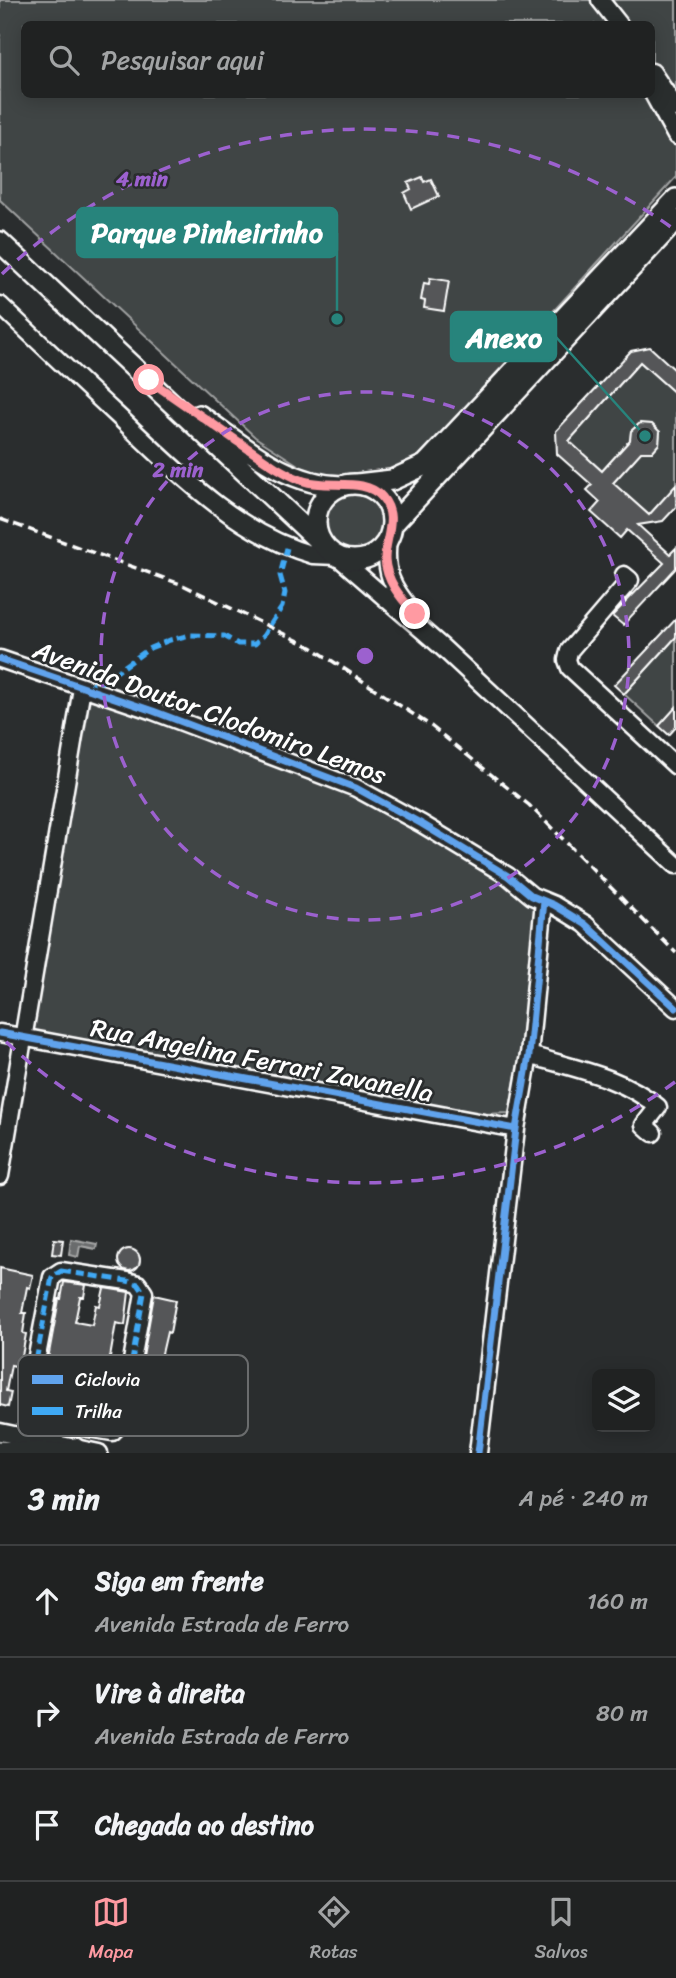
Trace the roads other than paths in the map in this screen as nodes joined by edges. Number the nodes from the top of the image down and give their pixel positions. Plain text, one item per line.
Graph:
1 (589, 0) edge
2 (600, 0) edge
3 (604, 21) edge
4 (617, 21) edge
5 (658, 95) edge
6 (676, 108) edge
7 (676, 136) edge
8 (676, 199) edge
9 (676, 220) edge
10 (0, 242) edge
11 (0, 305) edge
12 (149, 380) junction
13 (349, 485) junction
14 (390, 532) junction
15 (325, 553) junction
16 (624, 575) dead end
17 (443, 648) junction
18 (0, 660) edge
19 (82, 688) junction
20 (676, 766) edge
21 (676, 865) edge
22 (544, 901) junction
23 (676, 1008) edge
24 (0, 1033) edge
25 (24, 1037) junction
26 (529, 1055) junction
27 (516, 1129) junction
28 (653, 1133) dead end
29 (0, 1176) edge
30 (38, 1355) edge
31 (133, 1355) edge
32 (0, 1432) edge
33 (1, 1452) edge
34 (70, 1452) edge
35 (99, 1453) edge
36 (478, 1453) edge

1 - 3 street
2 - 4 street
5 - 6 street
5 - 7 street
8 - 13 main road
9 - 14 main road
10 - 12 main road
11 - 15 street
12 - 13 main road
12 - 15 main road
13 - 14 main road
13 - 15 main road
14 - 15 main road
14 - 17 street
15 - 17 street
16 - 20 street
17 - 21 street
18 - 19 street, Avenida Doutor Clodomiro Lemos
19 - 22 street, Avenida Doutor Clodomiro Lemos
19 - 25 street
22 - 23 street, Avenida Doutor Clodomiro Lemos
22 - 26 street
24 - 25 street, Rua Angelina Ferrari Zavanella
25 - 27 street, Rua Angelina Ferrari Zavanella
25 - 29 street
26 - 27 street
26 - 28 street
27 - 36 street
30 - 31 street
32 - 34 street
33 - 34 main road
34 - 35 street

